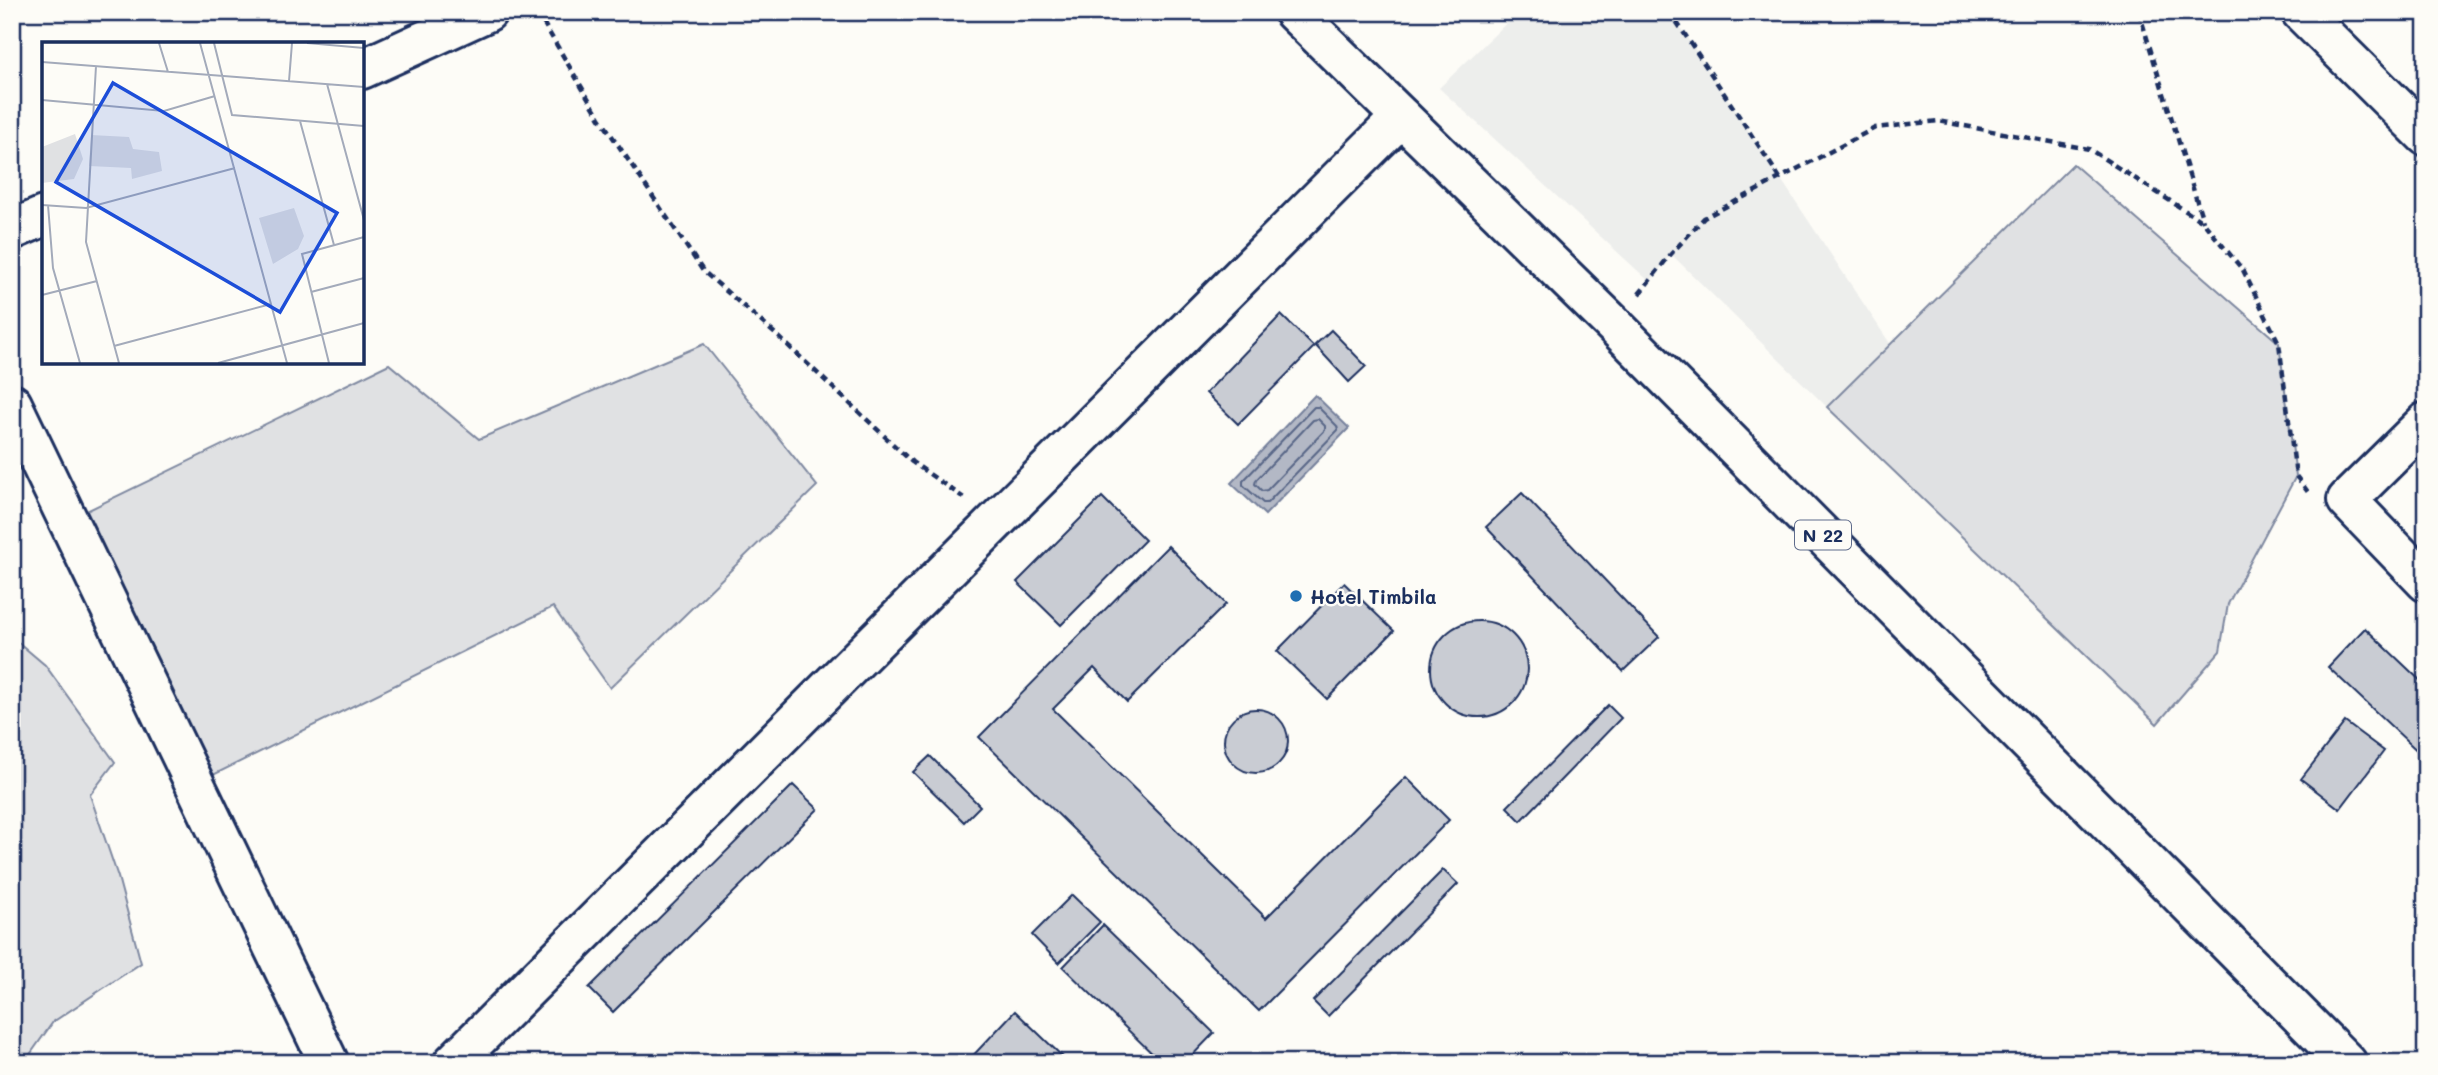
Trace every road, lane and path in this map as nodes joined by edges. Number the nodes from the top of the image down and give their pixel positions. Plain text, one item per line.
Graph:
1 (486, 12) edge
2 (537, 12) edge
3 (1294, 12) edge
4 (1670, 12) edge
5 (2139, 12) edge
6 (2301, 12) edge
7 (364, 68) edge
8 (1401, 117) junction
9 (2426, 136) edge
10 (1780, 178) junction
11 (42, 217) edge
12 (2203, 222) junction
13 (12, 230) edge
14 (1612, 323) junction
15 (12, 404) edge
16 (2426, 422) edge
17 (2309, 494) dead end
18 (997, 520) junction
19 (2426, 582) edge
20 (2335, 1059) edge
21 (329, 1063) edge
22 (453, 1063) edge

1 - 7 street
2 - 18 path
3 - 8 street, N 22
4 - 10 path
5 - 12 path
6 - 9 street
8 - 14 street, N 22
8 - 18 street
10 - 12 path
10 - 14 path
11 - 13 street
12 - 17 path
14 - 20 street, N 22
15 - 21 street
16 - 19 street
18 - 22 street

